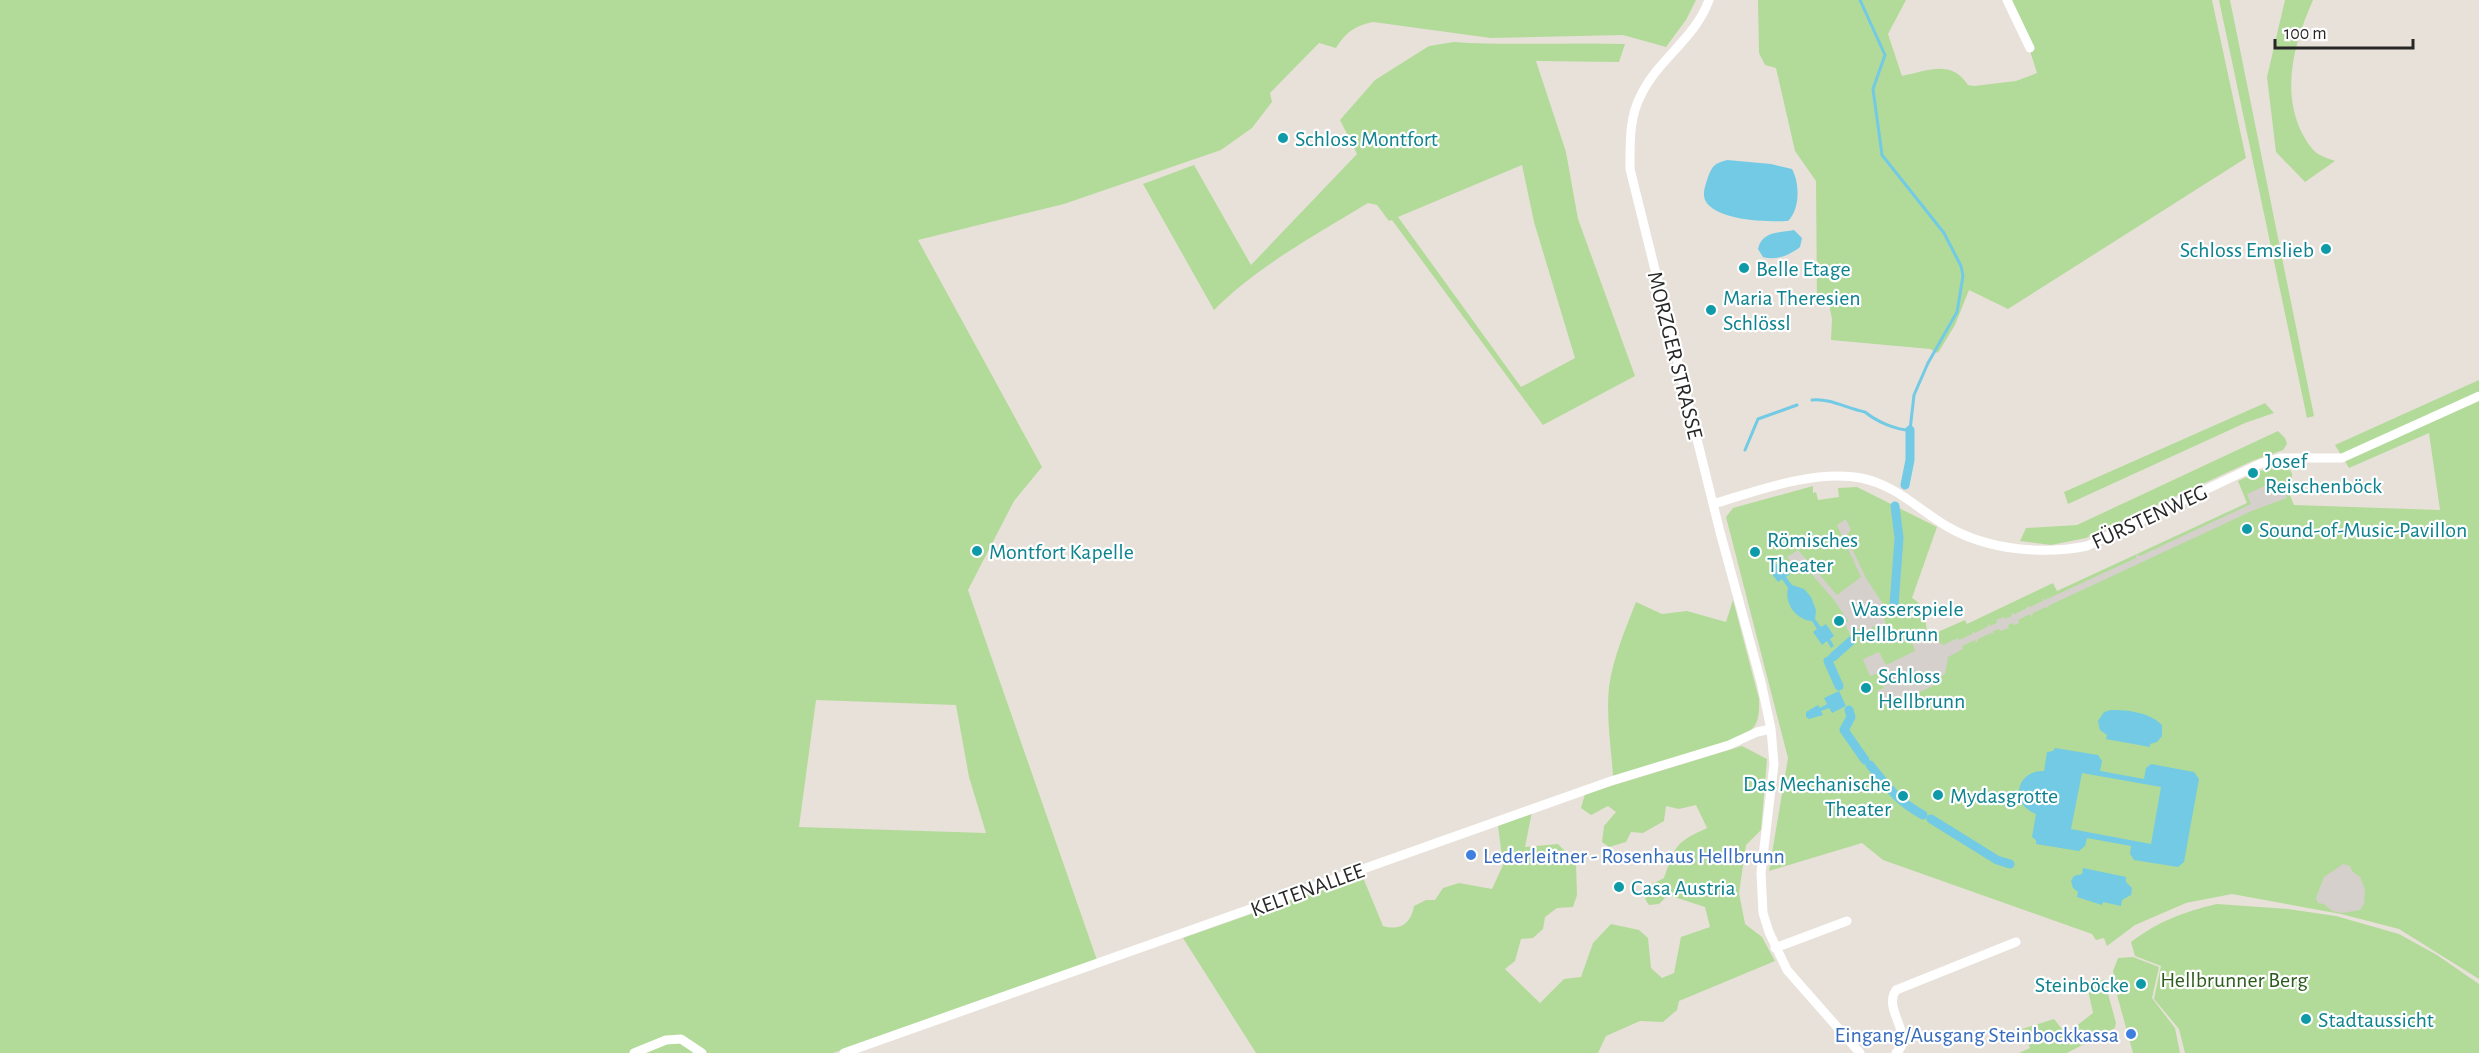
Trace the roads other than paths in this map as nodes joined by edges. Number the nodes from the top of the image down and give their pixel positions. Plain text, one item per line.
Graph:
1 (1709, 0) edge
2 (2007, 0) edge
3 (2030, 48) dead end
4 (2479, 396) edge
5 (1713, 504) junction
6 (1771, 729) junction
7 (1847, 921) dead end
8 (2016, 942) dead end
9 (1775, 948) junction
10 (634, 1053) edge
11 (702, 1053) edge
12 (844, 1053) edge
13 (1860, 1053) edge
14 (1896, 1053) edge

1 - 5 street, MORZGER STRASSE
2 - 3 street
4 - 5 street, FÜRSTENWEG
5 - 6 street, MORZGER STRASSE
6 - 9 street, MORZGER STRASSE
6 - 12 street, KELTENALLEE
7 - 9 street
8 - 14 street
9 - 13 street, MORZGER STRASSE
10 - 11 street

